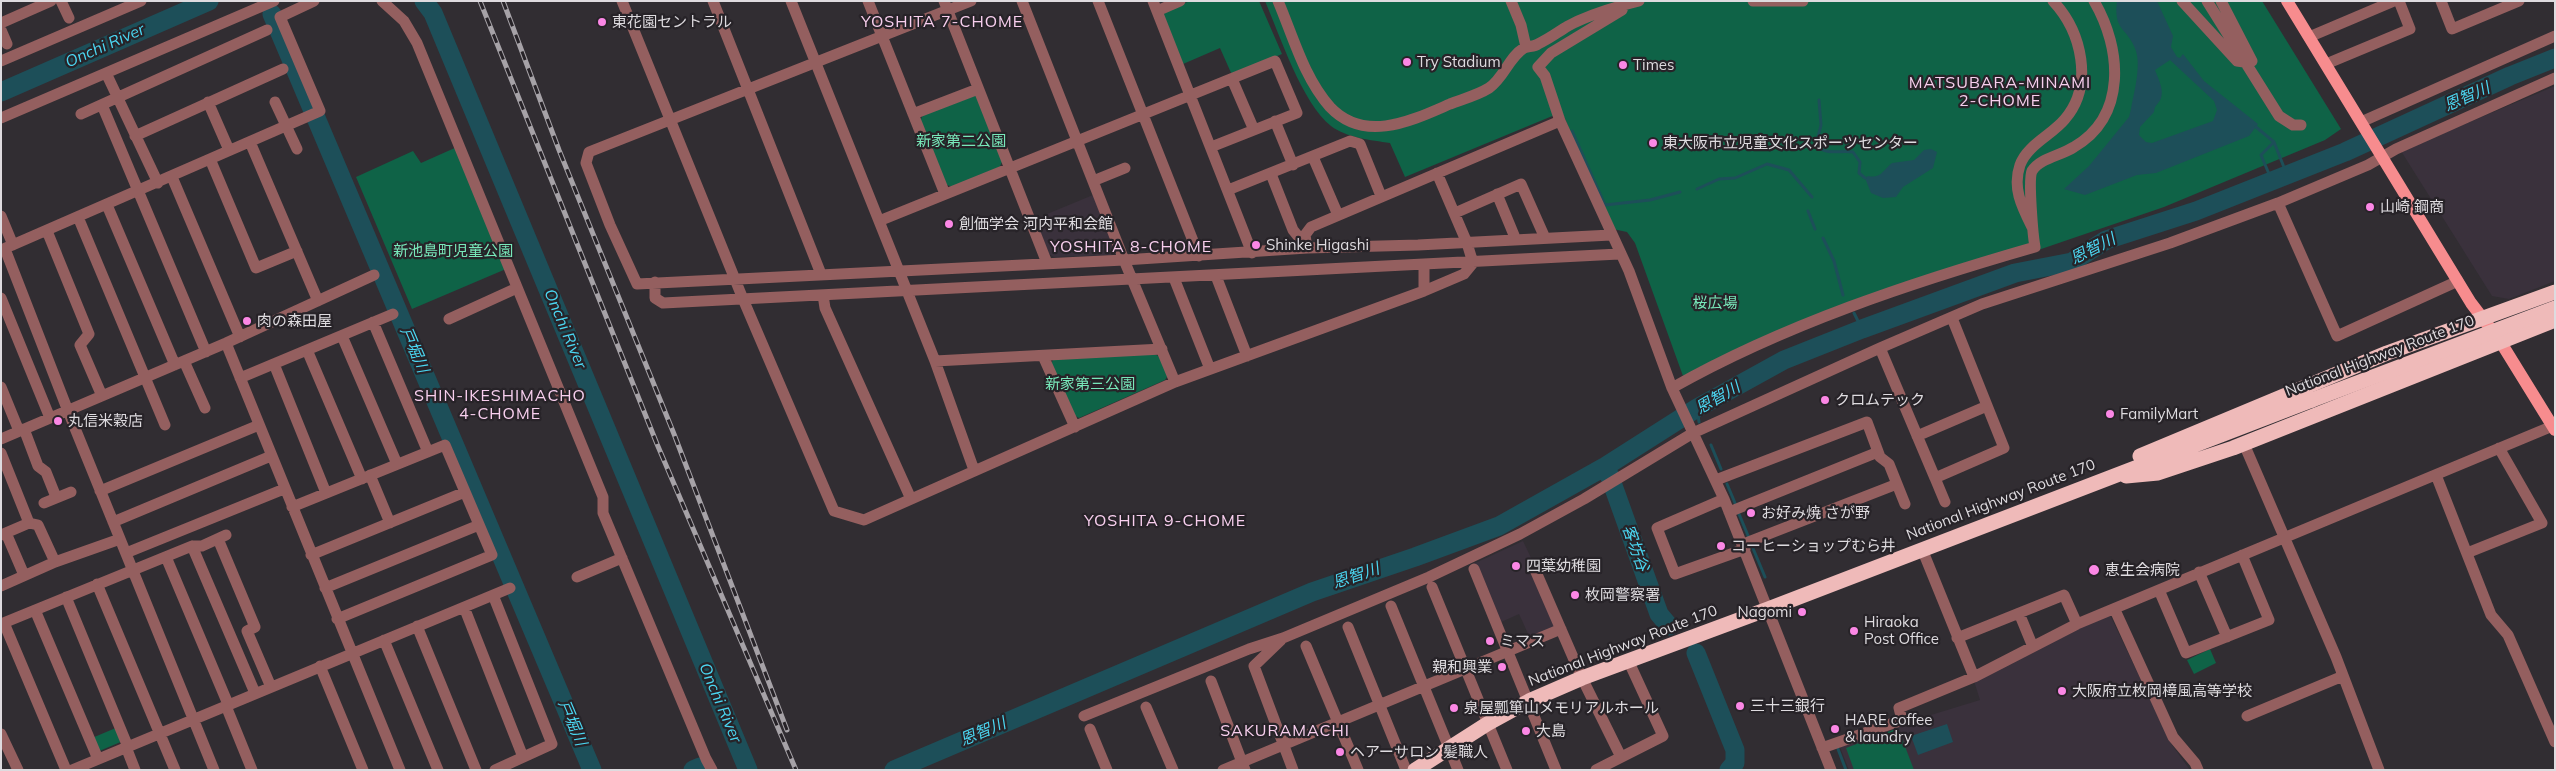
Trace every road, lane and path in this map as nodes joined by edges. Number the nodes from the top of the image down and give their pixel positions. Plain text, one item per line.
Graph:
1 (51, 1) edge
2 (62, 1) edge
3 (140, 1) edge
4 (274, 1) edge
5 (314, 1) edge
6 (622, 1) edge
7 (713, 1) edge
8 (791, 1) edge
9 (868, 1) edge
10 (971, 1) edge
11 (1022, 1) edge
12 (1098, 1) edge
13 (1180, 1) edge
14 (1278, 1) edge
15 (1511, 1) edge
16 (1639, 1) edge
17 (1753, 1) edge
18 (1803, 1) edge
19 (2052, 1) edge
20 (2094, 1) edge
21 (2182, 1) edge
22 (2206, 1) edge
23 (2221, 1) edge
24 (2394, 1) edge
25 (2399, 1) edge
26 (2441, 1) edge
27 (2519, 1) edge
28 (388, 2) edge
29 (2291, 2) edge
30 (1624, 3) edge
31 (946, 6) edge
32 (1155, 6) edge
33 (69, 18) dead end
34 (1, 22) edge
35 (1, 30) edge
36 (267, 30) dead end
37 (2555, 36) edge
38 (882, 37) junction
39 (2309, 37) junction
40 (7, 44) dead end
41 (1526, 47) junction
42 (1, 61) edge
43 (816, 63) junction
44 (2246, 63) junction
45 (2326, 64) junction
46 (283, 68) dead end
47 (107, 74) junction
48 (2255, 78) junction
49 (2555, 78) edge
50 (1232, 79) junction
51 (748, 89) junction
52 (978, 89) junction
53 (1190, 96) junction
54 (118, 98) junction
55 (208, 102) junction
56 (275, 102) dead end
57 (102, 105) junction
58 (81, 114) dead end
59 (913, 114) junction
60 (1144, 115) junction
61 (1, 118) edge
62 (670, 120) junction
63 (1276, 121) junction
64 (1560, 121) junction
65 (2302, 125) dead end
66 (2363, 125) junction
67 (286, 126) junction
68 (1254, 130) junction
69 (135, 136) junction
70 (250, 142) junction
71 (1077, 142) junction
72 (1211, 147) junction
73 (297, 149) dead end
74 (229, 150) junction
75 (2381, 155) junction
76 (1313, 157) junction
77 (210, 159) junction
78 (1293, 165) junction
79 (1125, 168) dead end
80 (1010, 169) junction
81 (1437, 173) junction
82 (1271, 174) junction
83 (172, 177) junction
84 (1093, 182) junction
85 (158, 183) junction
86 (1228, 190) junction
87 (138, 192) junction
88 (944, 194) junction
89 (1497, 194) junction
90 (1381, 196) junction
91 (2278, 203) junction
92 (107, 205) junction
93 (1454, 213) junction
94 (1, 216) edge
95 (1338, 216) junction
96 (78, 217) junction
97 (879, 221) junction
98 (2032, 227) junction
99 (47, 231) junction
100 (1611, 235) junction
101 (1545, 238) junction
102 (1516, 240) junction
103 (1468, 243) junction
104 (6, 248) edge
105 (1307, 248) junction
106 (297, 251) junction
107 (1252, 253) junction
108 (1619, 254) junction
109 (1200, 256) junction
110 (1124, 260) junction
111 (1047, 263) junction
112 (1473, 263) junction
113 (1424, 266) junction
114 (899, 271) junction
115 (821, 274) junction
116 (374, 275) dead end
117 (1216, 276) junction
118 (734, 278) junction
119 (1174, 278) junction
120 (1133, 280) junction
121 (2458, 281) junction
122 (654, 282) junction
123 (517, 288) junction
124 (906, 290) junction
125 (1424, 290) junction
126 (2555, 292) edge
127 (823, 295) junction
128 (1, 298) edge
129 (743, 299) junction
130 (318, 301) junction
131 (2555, 308) edge
132 (393, 314) dead end
133 (1952, 318) junction
134 (449, 319) dead end
135 (2482, 320) junction
136 (2555, 320) edge
137 (373, 322) junction
138 (342, 336) junction
139 (240, 337) junction
140 (2500, 342) junction
141 (226, 343) junction
142 (1880, 348) junction
143 (1162, 349) junction
144 (307, 350) junction
145 (206, 352) junction
146 (1043, 356) junction
147 (1247, 356) junction
148 (935, 361) junction
149 (180, 363) junction
150 (274, 364) junction
151 (1210, 369) junction
152 (145, 378) junction
153 (240, 378) junction
154 (1175, 382) junction
155 (1, 388) edge
156 (1673, 391) junction
157 (102, 396) junction
158 (1987, 406) junction
159 (205, 408) dead end
160 (68, 411) junction
161 (50, 418) junction
162 (165, 425) dead end
163 (259, 425) junction
164 (1075, 427) junction
165 (2554, 427) edge
166 (22, 430) junction
167 (1692, 431) junction
168 (1917, 436) junction
169 (1, 439) edge
170 (2244, 444) junction
171 (2499, 448) junction
172 (428, 452) junction
173 (1878, 452) junction
174 (1, 453) edge
175 (271, 456) junction
176 (397, 464) junction
177 (974, 470) junction
178 (2436, 475) junction
179 (366, 477) junction
180 (2110, 477) junction
181 (1935, 478) junction
182 (1716, 480) junction
183 (1897, 484) junction
184 (284, 489) junction
185 (100, 491) junction
186 (71, 492) dead end
187 (465, 492) junction
188 (326, 493) junction
189 (56, 497) junction
190 (911, 499) junction
191 (1724, 499) junction
192 (1945, 502) dead end
193 (44, 503) dead end
194 (1905, 504) dead end
195 (292, 507) junction
196 (1730, 512) junction
197 (113, 522) junction
198 (29, 523) junction
199 (390, 523) junction
200 (479, 525) junction
201 (4, 534) edge
202 (2284, 538) junction
203 (120, 539) junction
204 (192, 546) junction
205 (1744, 546) junction
206 (1922, 549) junction
207 (2466, 553) junction
208 (126, 554) junction
209 (311, 555) junction
210 (2242, 555) junction
211 (166, 557) junction
212 (622, 558) junction
213 (54, 562) junction
214 (1533, 565) dead end
215 (1474, 569) dead end
216 (132, 570) junction
217 (2199, 572) junction
218 (24, 575) junction
219 (577, 577) dead end
220 (97, 584) junction
221 (1, 586) edge
222 (1432, 587) dead end
223 (325, 588) junction
224 (510, 588) dead end
225 (2159, 590) junction
226 (493, 595) junction
227 (66, 597) junction
228 (1391, 606) dead end
229 (464, 607) junction
230 (1768, 609) junction
231 (35, 610) junction
232 (2115, 610) junction
233 (2019, 613) junction
234 (337, 619) junction
235 (2, 623) edge
236 (2077, 624) junction
237 (417, 626) junction
238 (1348, 627) dead end
239 (1561, 629) junction
240 (2228, 637) junction
241 (1283, 638) junction
242 (1957, 638) junction
243 (384, 640) junction
244 (1306, 646) dead end
245 (2033, 647) junction
246 (1508, 651) junction
247 (351, 653) junction
248 (1628, 660) junction
249 (320, 666) junction
250 (1466, 668) junction
251 (2343, 676) junction
252 (1974, 677) junction
253 (1582, 678) junction
254 (1211, 682) dead end
255 (270, 687) junction
256 (1424, 687) junction
257 (256, 693) junction
258 (1529, 702) junction
259 (1379, 704) junction
260 (227, 705) junction
261 (1146, 708) dead end
262 (1084, 716) dead end
263 (2247, 716) dead end
264 (193, 719) junction
265 (1338, 721) junction
266 (1487, 724) junction
267 (1090, 729) dead end
268 (1, 734) edge
269 (159, 734) junction
270 (2555, 742) edge
271 (1283, 744) junction
272 (127, 747) junction
273 (1449, 748) junction
274 (1822, 748) junction
275 (523, 757) junction
276 (1621, 757) junction
277 (97, 763) edge
278 (1243, 766) edge
279 (502, 768) edge
280 (18, 770) edge
281 (66, 770) edge
282 (72, 770) edge
283 (135, 770) edge
284 (175, 770) edge
285 (214, 770) edge
286 (252, 770) edge
287 (363, 770) edge
288 (400, 770) edge
289 (438, 770) edge
290 (476, 770) edge
291 (712, 770) edge
292 (1107, 770) edge
293 (1173, 770) edge
294 (1222, 770) edge
295 (1293, 770) edge
296 (1358, 770) edge
297 (1406, 770) edge
298 (1415, 770) edge
299 (1458, 770) edge
300 (1507, 770) edge
301 (1556, 770) edge
302 (1596, 770) edge
303 (1830, 770) edge
304 (2198, 770) edge
305 (2379, 770) edge

1 - 34 street
2 - 33 street
3 - 42 street
4 - 47 street
5 - 67 street
6 - 62 street
7 - 51 street
8 - 43 street
9 - 38 street
10 - 31 street
11 - 71 street
12 - 60 street
13 - 32 street
14 - 41 street
15 - 41 street
16 - 30 street
17 - 18 street
19 - 98 street
20 - 98 street
21 - 44 street
22 - 44 street
23 - 48 street
24 - 39 street
25 - 45 street
26 - 27 street
28 - 123 street
29 - 39 main road
30 - 41 street
30 - 64 street
31 - 38 street
31 - 52 street
32 - 53 street
35 - 40 street
36 - 54 street
37 - 66 street
38 - 43 street
38 - 59 street
39 - 45 main road
43 - 51 street
43 - 97 street
44 - 48 street
45 - 66 main road
46 - 55 street
47 - 54 street
47 - 61 street
48 - 65 street
49 - 75 street
50 - 53 street
50 - 63 street
50 - 68 street
51 - 62 street
51 - 115 street
52 - 59 street
52 - 80 street
53 - 60 street
53 - 72 street
54 - 57 street
54 - 69 street
55 - 69 street
55 - 74 street
56 - 67 street
57 - 58 street
57 - 87 street
59 - 88 street
60 - 71 street
60 - 109 street
62 - 118 street
62 - 122 street
63 - 68 street
63 - 78 street
64 - 81 street
64 - 100 street
66 - 75 main road
67 - 70 street
67 - 73 street
68 - 72 street
69 - 85 street
70 - 74 street
70 - 106 street
71 - 80 street
71 - 84 street
72 - 86 street
74 - 77 street
75 - 91 street
75 - 121 main road
76 - 78 street
76 - 90 street
76 - 95 street
77 - 83 street
77 - 106 street
78 - 82 street
79 - 84 street
80 - 88 street
80 - 111 street
81 - 90 street
81 - 93 street
82 - 86 street
82 - 105 street
83 - 85 street
83 - 139 street
84 - 110 street
85 - 87 street
86 - 107 street
87 - 92 street
87 - 145 street
88 - 97 street
89 - 93 street
89 - 101 street
89 - 102 street
90 - 95 street
91 - 121 street
91 - 133 street
92 - 96 street
92 - 149 street
93 - 103 street
94 - 104 street
95 - 105 street
96 - 99 street
96 - 152 street
97 - 114 street
98 - 156 street
99 - 104 street
99 - 157 street
100 - 101 street
100 - 108 street
101 - 102 street
102 - 103 street
103 - 105 street
103 - 112 street
104 - 160 street
105 - 107 street
106 - 130 street
107 - 109 street
108 - 112 street
108 - 156 street
109 - 110 street
110 - 111 street
110 - 120 street
111 - 114 street
112 - 113 street
112 - 125 street
113 - 117 street
113 - 125 street
114 - 115 street
114 - 124 street
115 - 118 street
116 - 130 street
117 - 119 street
117 - 147 street
118 - 122 street
118 - 129 street
119 - 120 street
119 - 151 street
120 - 124 street
120 - 143 street
121 - 135 main road
122 - 129 street
123 - 134 street
123 - 212 street
124 - 127 street
124 - 148 street
125 - 147 street
126 - 135 highway
127 - 129 street
127 - 190 street
128 - 161 street
129 - 190 street
130 - 139 street
131 - 180 highway, National Highway Route 170, bridge
132 - 137 street
133 - 142 street
133 - 158 street
135 - 140 main road
135 - 180 highway
136 - 140 highway
137 - 138 street
137 - 172 street
138 - 144 street
138 - 176 street
139 - 141 street
140 - 165 main road
140 - 170 highway
141 - 145 street
141 - 153 street
142 - 167 street
142 - 168 street
143 - 146 street
143 - 154 street
144 - 150 street
144 - 179 street
145 - 149 street
146 - 148 street
146 - 164 street
147 - 151 street
148 - 177 street
149 - 152 street
149 - 159 street
150 - 153 street
150 - 188 street
151 - 154 street
152 - 157 street
152 - 162 street
153 - 163 street
154 - 164 street
155 - 166 street
156 - 167 street
157 - 160 street
158 - 168 street
158 - 181 street
160 - 161 street
160 - 185 street
161 - 166 street
163 - 175 street
163 - 185 street
164 - 177 street
165 - 171 street
166 - 169 street
166 - 189 street
167 - 182 street
167 - 241 street
168 - 181 street
170 - 180 highway
170 - 202 street
171 - 178 street
171 - 207 street
172 - 176 street
172 - 187 street
173 - 182 street
173 - 183 street
173 - 196 street
174 - 198 street
175 - 184 street
175 - 197 street
176 - 179 street
177 - 190 street
178 - 202 street
178 - 207 street
179 - 188 street
179 - 199 street
180 - 206 highway, National Highway Route 170
181 - 192 street
182 - 191 street
183 - 194 street
183 - 205 street
184 - 195 street
184 - 208 street
185 - 197 street
186 - 189 street
187 - 199 street
187 - 200 street
188 - 195 street
189 - 193 street
191 - 196 street
191 - 205 street
195 - 209 street
196 - 205 street
197 - 203 street
198 - 201 street
198 - 213 street
199 - 209 street
200 - 223 street
200 - 234 street
201 - 218 street
202 - 210 street
202 - 251 street
203 - 208 street
203 - 213 street
204 - 211 street
204 - 255 street
204 - 257 street
205 - 230 street
206 - 230 highway, National Highway Route 170
206 - 242 street
207 - 270 street
208 - 216 street
209 - 223 street
210 - 217 street
210 - 240 street
211 - 216 street
211 - 260 street
212 - 219 street
212 - 291 street
213 - 218 street
214 - 239 street
215 - 246 street
216 - 220 street
216 - 264 street
217 - 225 street
217 - 240 street
218 - 221 street
220 - 227 street
220 - 269 street
222 - 250 street
223 - 234 street
224 - 226 street
225 - 232 street
225 - 240 street
226 - 229 street
226 - 275 street
227 - 231 street
227 - 272 street
228 - 256 street
229 - 237 street
229 - 275 street
230 - 248 highway, National Highway Route 170
230 - 274 street
231 - 235 street
231 - 277 street
232 - 236 street
232 - 304 street
233 - 236 street
233 - 242 street
233 - 245 street
234 - 247 street
235 - 281 street
236 - 245 street
237 - 243 street
237 - 290 street
238 - 259 street
239 - 246 street
239 - 253 street
241 - 262 street
241 - 271 street
242 - 252 street
243 - 247 street
243 - 289 street
244 - 265 street
245 - 252 street
246 - 250 street
246 - 258 street
247 - 249 street
247 - 288 street
248 - 253 highway, National Highway Route 170
248 - 276 street
249 - 255 street
249 - 287 street
250 - 256 street
250 - 266 street
251 - 263 street
251 - 305 street
252 - 274 street
253 - 258 highway, National Highway Route 170
253 - 276 street
254 - 278 street
255 - 257 street
256 - 259 street
256 - 273 street
257 - 260 street
258 - 266 highway, National Highway Route 170
258 - 301 street
259 - 265 street
259 - 297 street
260 - 264 street
260 - 286 street
261 - 293 street
264 - 269 street
264 - 285 street
265 - 271 street
265 - 296 street
266 - 273 highway, National Highway Route 170
266 - 300 street
267 - 292 street
268 - 280 street
269 - 272 street
269 - 284 street
271 - 278 street
271 - 295 street
272 - 277 street
272 - 283 street
273 - 298 highway, National Highway Route 170
273 - 299 street
274 - 303 street
275 - 279 street
276 - 302 street
277 - 282 street
278 - 294 street

